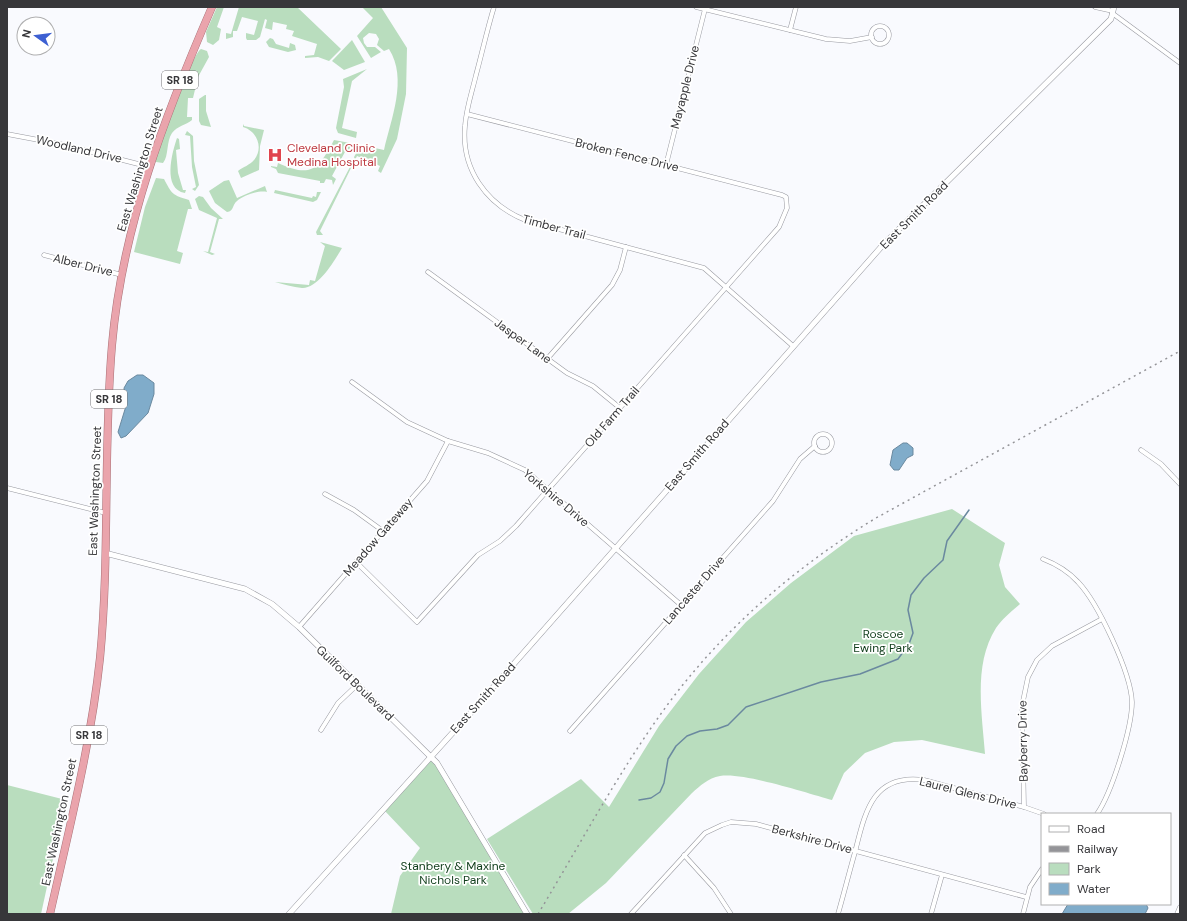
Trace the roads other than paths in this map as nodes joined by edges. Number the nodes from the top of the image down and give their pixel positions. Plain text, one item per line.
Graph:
1 (212, 7) edge
2 (494, 7) edge
3 (696, 7) edge
4 (796, 7) edge
5 (1095, 7) edge
6 (705, 9) junction
7 (1113, 10) edge
8 (790, 30) junction
9 (872, 37) junction
10 (1180, 63) edge
11 (467, 114) junction
12 (7, 134) edge
13 (666, 165) junction
14 (150, 167) junction
15 (786, 197) joint
16 (626, 247) junction
17 (44, 255) dead end
18 (428, 272) dead end
19 (122, 275) junction
20 (726, 287) junction
21 (793, 346) junction
22 (547, 359) junction
23 (352, 382) dead end
24 (620, 408) junction
25 (448, 441) junction
26 (815, 446) junction
27 (1141, 450) dead end
28 (1180, 484) edge
29 (7, 488) edge
30 (548, 489) junction
31 (324, 494) dead end
32 (106, 513) junction
33 (383, 531) junction
34 (615, 548) junction
35 (105, 553) junction
36 (1043, 559) dead end
37 (356, 562) junction
38 (681, 606) junction
39 (1102, 619) junction
40 (299, 627) junction
41 (357, 684) junction
42 (321, 730) dead end
43 (570, 731) dead end
44 (430, 756) junction
45 (1024, 807) junction
46 (1041, 813) edge
47 (1098, 813) edge
48 (855, 851) junction
49 (684, 855) junction
50 (1041, 871) edge
51 (942, 874) junction
52 (1026, 898) junction
53 (1180, 907) edge
54 (50, 914) edge
55 (289, 914) edge
56 (527, 914) edge
57 (631, 914) edge
58 (731, 914) edge
59 (838, 914) edge
60 (931, 914) edge
61 (1023, 914) edge
62 (1177, 914) edge

1 - 14 highway, East Washington Street / SR 18
2 - 11 street, Timber Trail
3 - 6 street
4 - 8 street
5 - 7 street
6 - 8 street
6 - 13 street, Mayapple Drive
7 - 10 street
7 - 21 street, East Smith Road
8 - 9 street
9 - 9 street
11 - 13 street, Broken Fence Drive
11 - 16 street, Timber Trail
12 - 14 street, Woodland Drive
13 - 15 street, Broken Fence Drive
14 - 19 highway, East Washington Street / SR 18
15 - 20 street, Old Farm Trail
16 - 20 street, Timber Trail
16 - 22 street
17 - 19 street, Alber Drive
18 - 22 street, Jasper Lane
19 - 32 highway, East Washington Street / SR 18
20 - 21 street, Timber Trail
20 - 24 street, Old Farm Trail
21 - 34 street, East Smith Road
22 - 24 street, Jasper Lane
23 - 25 street, Yorkshire Drive
24 - 30 street, Old Farm Trail
25 - 30 street, Yorkshire Drive
25 - 33 street, Meadow Gateway
26 - 26 street, Lancaster Drive
26 - 38 street, Lancaster Drive
27 - 28 street
29 - 32 street
30 - 34 street, Yorkshire Drive
30 - 37 street, Old Farm Trail
31 - 33 street
32 - 35 highway, East Washington Street / SR 18
33 - 37 street, Meadow Gateway
34 - 38 street, Yorkshire Drive
34 - 44 street, East Smith Road
35 - 40 street, Guilford Boulevard
35 - 54 highway, East Washington Street / SR 18
36 - 39 street
37 - 40 street, Meadow Gateway
38 - 43 street, Lancaster Drive
39 - 45 street, Bayberry Drive
39 - 47 street
40 - 41 street, Guilford Boulevard
41 - 42 street
41 - 44 street, Guilford Boulevard
44 - 55 street, East Smith Road
44 - 56 street, Guilford Boulevard
45 - 46 street, Laurel Glens Drive
45 - 48 street, Laurel Glens Drive
48 - 49 street, Berkshire Drive
48 - 51 street, Berkshire Drive
48 - 59 street, Laurel Glens Drive
49 - 57 street, Berkshire Drive
49 - 58 street
50 - 52 street
51 - 52 street, Berkshire Drive
51 - 60 street
52 - 61 street
53 - 62 street

